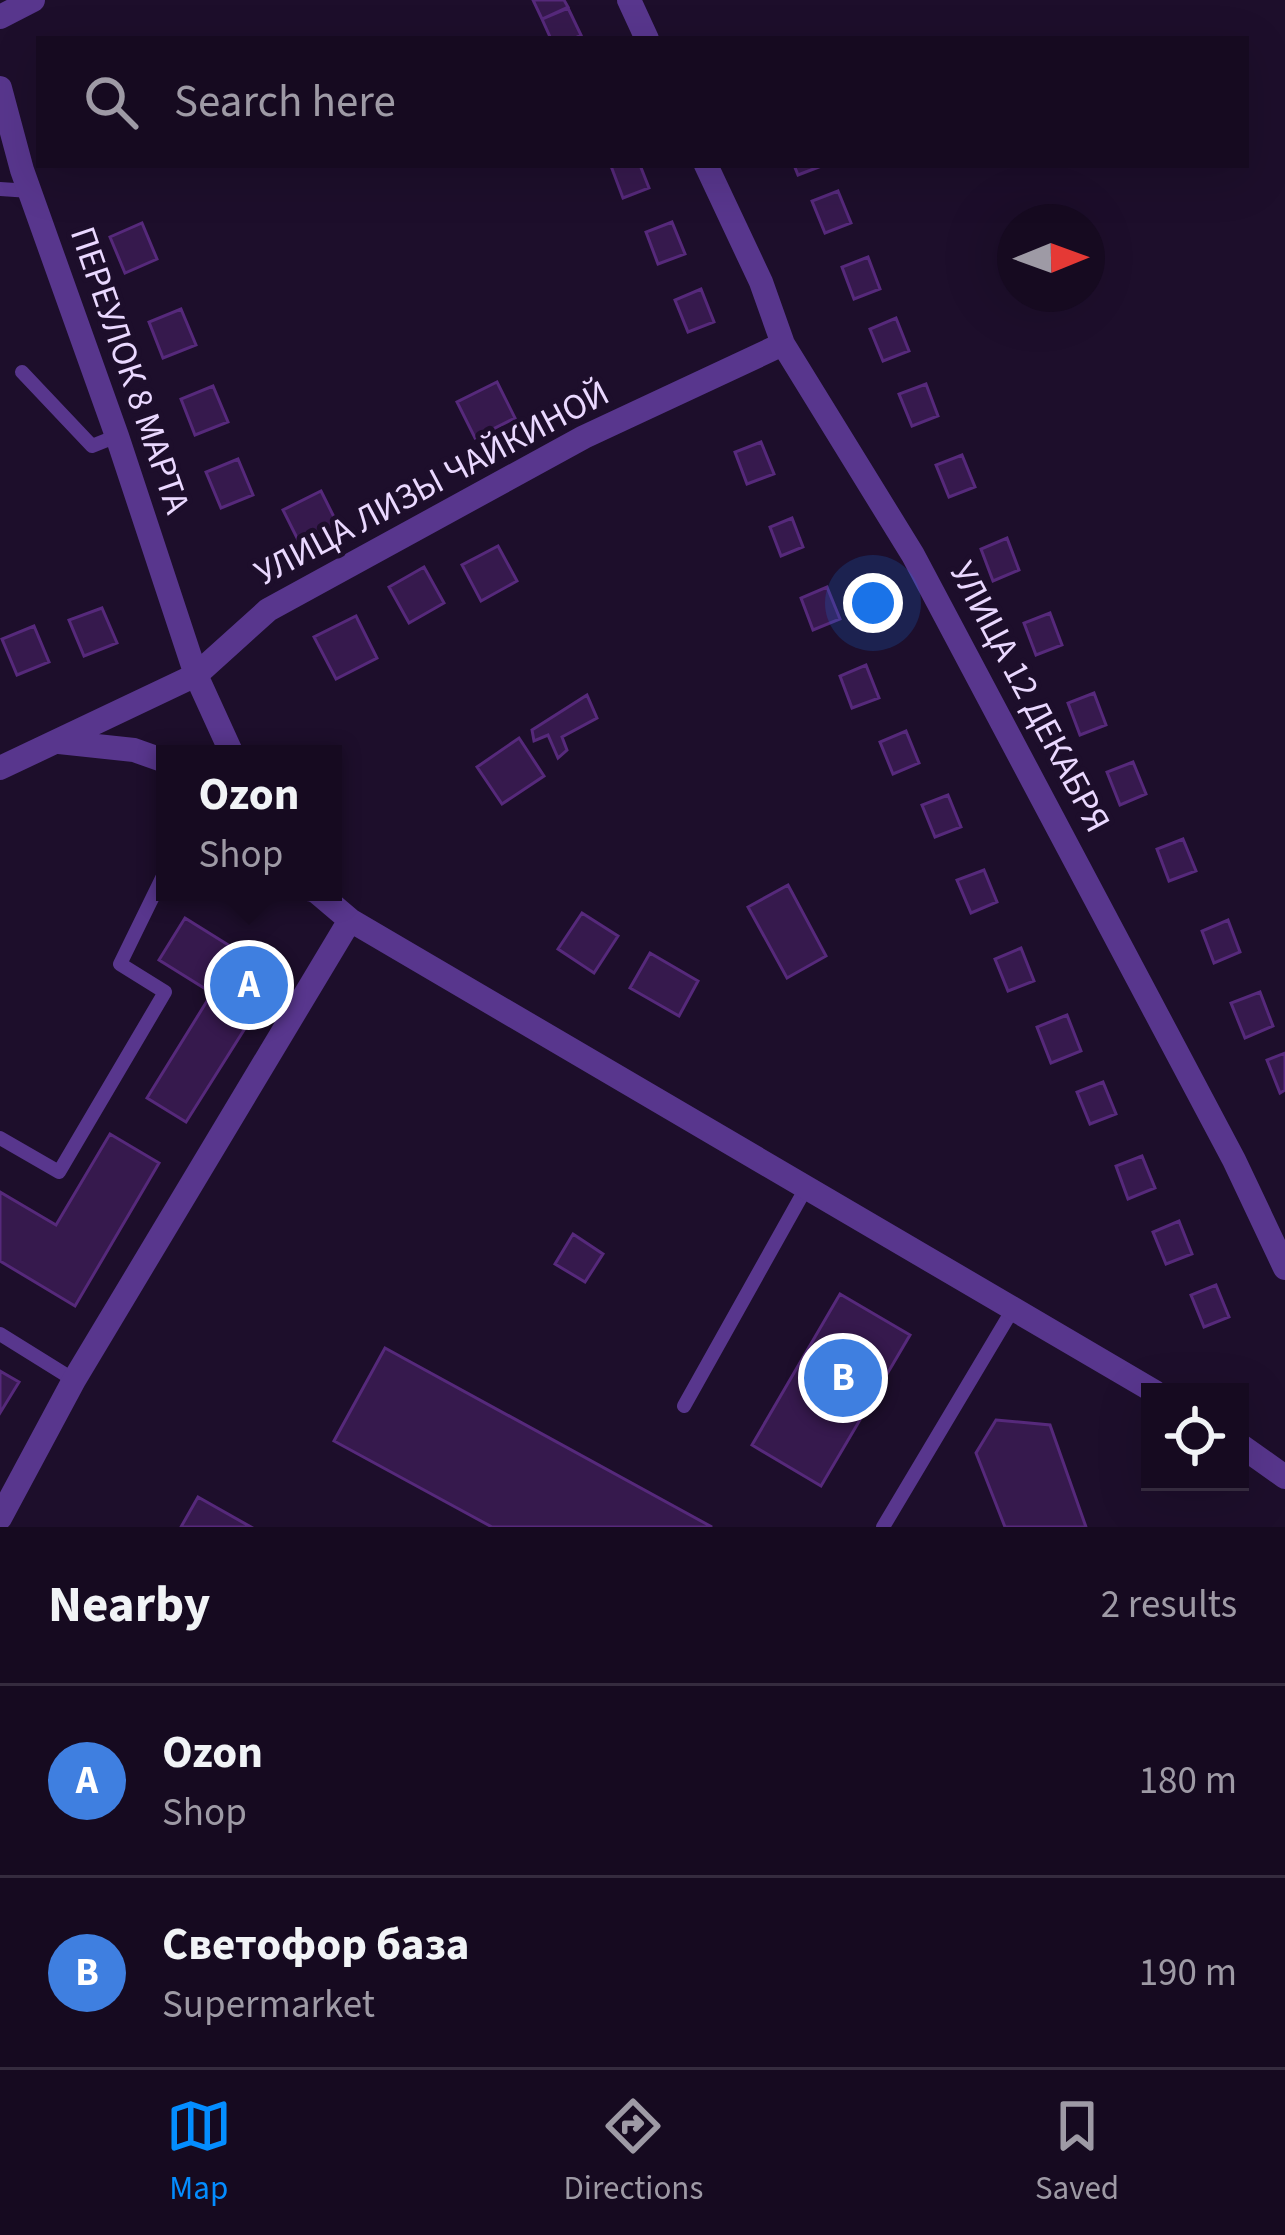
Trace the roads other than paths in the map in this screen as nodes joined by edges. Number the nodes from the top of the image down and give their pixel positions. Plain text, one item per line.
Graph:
1 (33, 0) edge
2 (629, 0) edge
3 (0, 17) edge
4 (646, 36) edge
5 (0, 88) edge
6 (707, 168) edge
7 (0, 189) edge
8 (30, 191) junction
9 (783, 344) junction
10 (22, 372) dead end
11 (117, 436) junction
12 (196, 675) junction
13 (57, 742) junction
14 (228, 745) edge
15 (156, 757) edge
16 (0, 769) edge
17 (156, 890) edge
18 (323, 901) edge
19 (350, 920) junction
20 (0, 1138) edge
21 (806, 1187) junction
22 (1285, 1268) edge
23 (1013, 1309) junction
24 (0, 1334) edge
25 (74, 1380) junction
26 (1141, 1384) edge
27 (684, 1406) dead end
28 (1249, 1451) edge
29 (1285, 1477) edge
30 (0, 1518) edge
31 (883, 1527) edge

1 - 3 street
2 - 4 street
5 - 8 street, ПЕРЕУЛОК 8 МАРТА
6 - 9 street, УЛИЦА 12 ДЕКАБРЯ
7 - 8 lane
8 - 11 street, ПЕРЕУЛОК 8 МАРТА
9 - 12 street, УЛИЦА ЛИЗЫ ЧАЙКИНОЙ
9 - 22 street, УЛИЦА 12 ДЕКАБРЯ
10 - 11 lane
11 - 12 street, ПЕРЕУЛОК 8 МАРТА
12 - 13 street, УЛИЦА ЛИЗЫ ЧАЙКИНОЙ
12 - 14 street, ПЕРЕУЛОК 8 МАРТА
13 - 15 street
13 - 16 street, УЛИЦА ЛИЗЫ ЧАЙКИНОЙ
17 - 20 lane
18 - 19 street
19 - 21 street
19 - 25 street
21 - 23 street
21 - 27 lane
23 - 26 street
23 - 31 lane
24 - 25 lane
25 - 30 street
28 - 29 street

